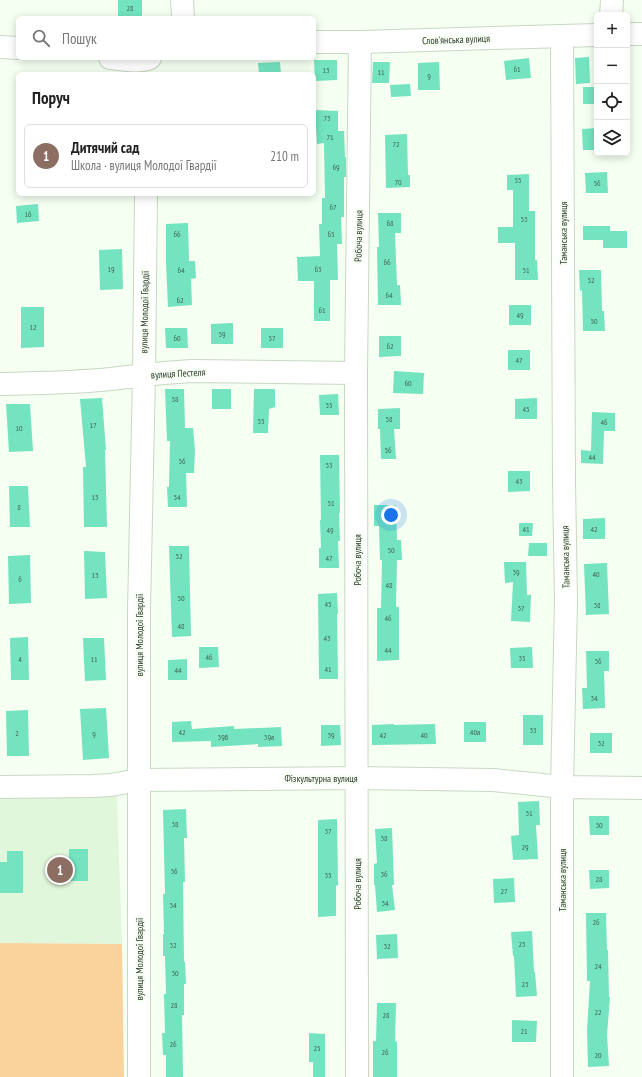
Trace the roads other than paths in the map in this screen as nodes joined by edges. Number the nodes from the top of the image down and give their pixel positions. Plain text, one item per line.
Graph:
1 (182, 0) edge
2 (612, 0) edge
3 (611, 12) edge
4 (183, 16) edge
5 (630, 34) edge
6 (642, 34) edge
7 (594, 35) edge
8 (562, 36) junction
9 (316, 42) edge
10 (360, 42) junction
11 (0, 47) edge
12 (16, 48) edge
13 (126, 60) edge
14 (147, 64) edge
15 (146, 196) edge
16 (356, 373) junction
17 (144, 375) junction
18 (0, 384) edge
19 (358, 778) junction
20 (138, 780) junction
21 (0, 787) edge
22 (562, 787) junction
23 (642, 788) edge
24 (139, 1077) edge
25 (357, 1077) edge
26 (562, 1077) edge

1 - 4 street
2 - 3 street
5 - 6 street
7 - 8 street, Слов'янська вулиця
8 - 10 street, Слов'янська вулиця
8 - 22 street, Таманська вулиця
9 - 10 street, Слов'янська вулиця
10 - 16 street, Робоча вулиця
11 - 12 street
13 - 14 street
15 - 17 street, вулиця Молодої Гвардії
16 - 17 street, вулиця Пестеля
16 - 19 street, Робоча вулиця
17 - 18 street, вулиця Пестеля
17 - 20 street, вулиця Молодої Гвардії
19 - 20 street, Фізкультурна вулиця
19 - 22 street, Фізкультурна вулиця
19 - 25 street, Робоча вулиця
20 - 21 street, Фізкультурна вулиця
20 - 24 street, вулиця Молодої Гвардії
22 - 23 street, Фізкультурна вулиця
22 - 26 street, Таманська вулиця

